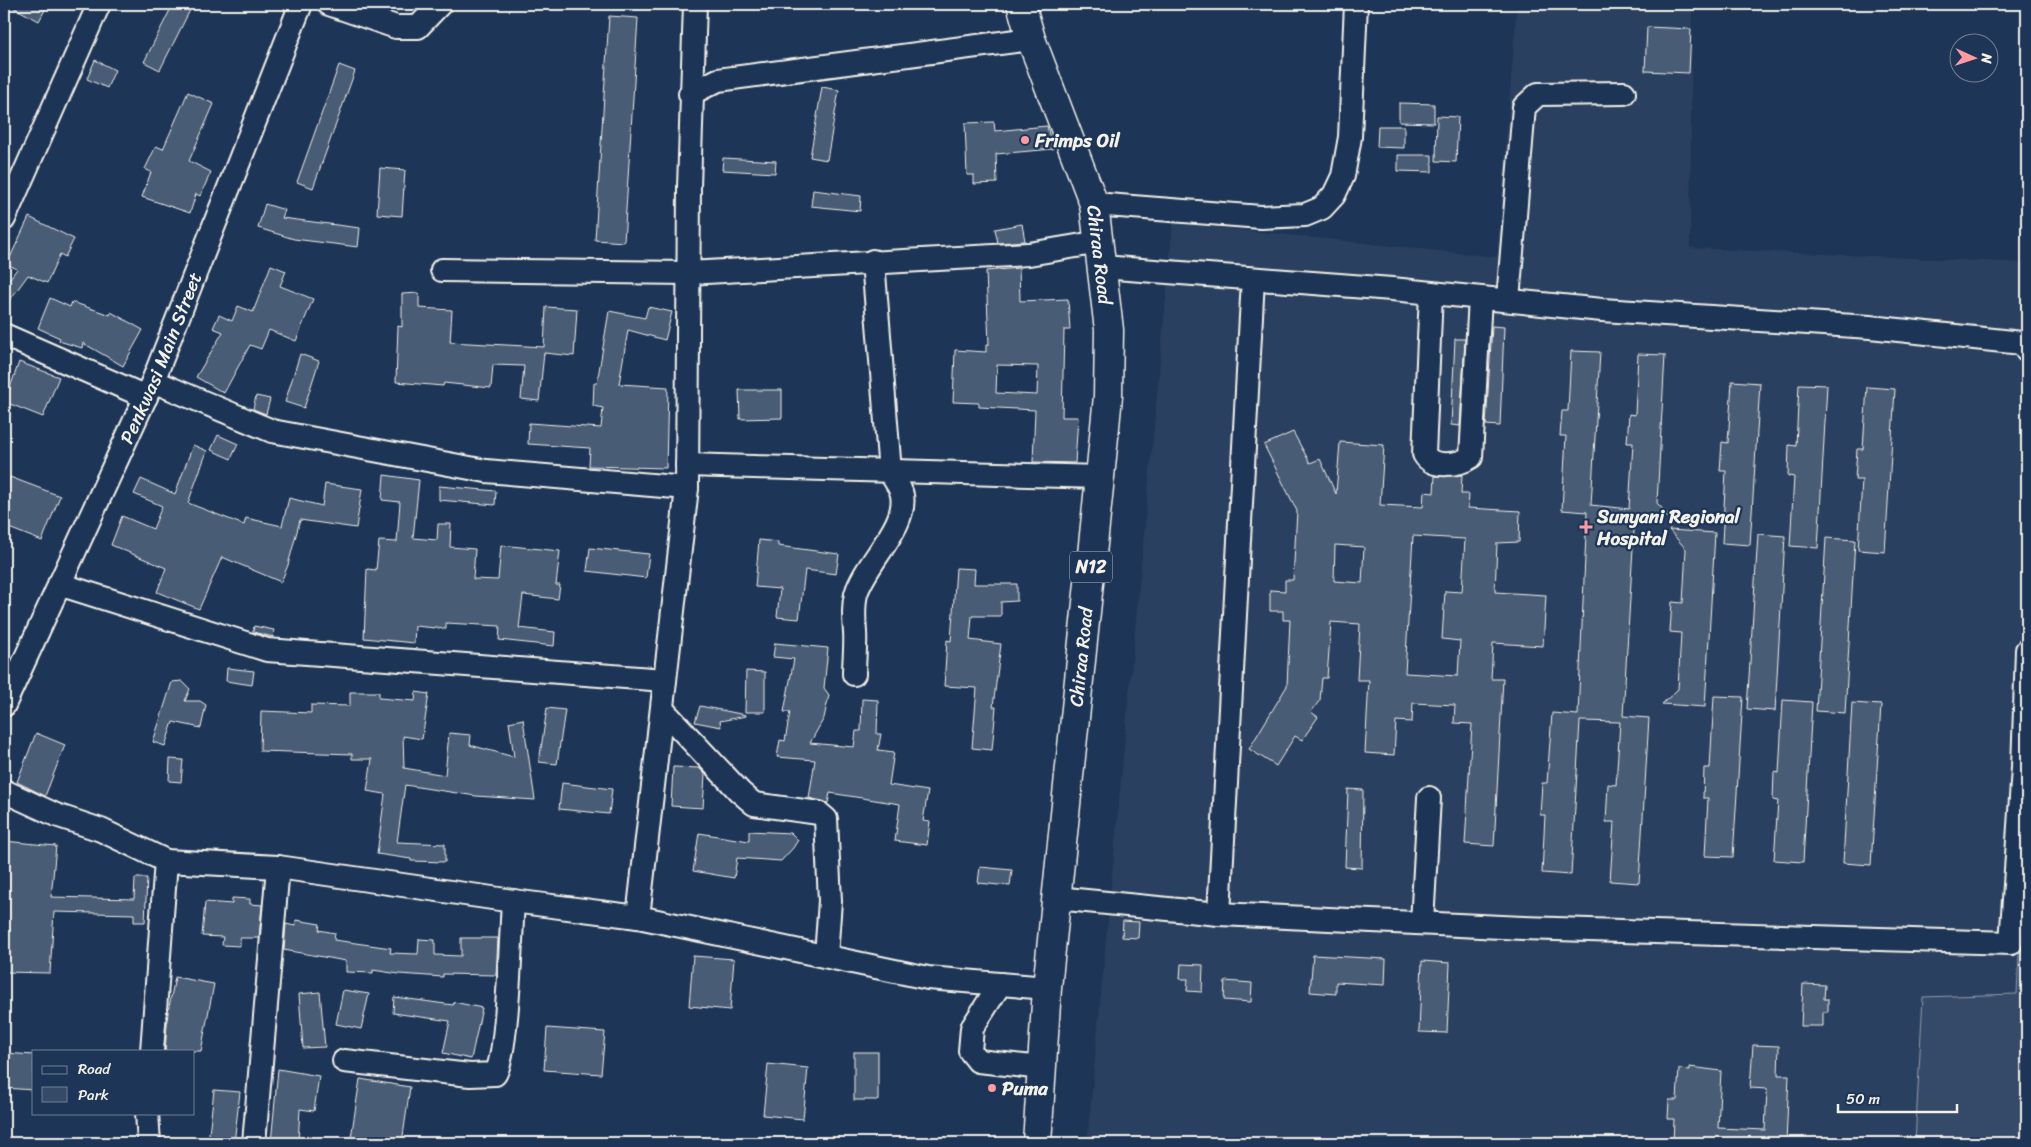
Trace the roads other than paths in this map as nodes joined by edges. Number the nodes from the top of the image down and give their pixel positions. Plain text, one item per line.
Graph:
1 (99, 4) edge
2 (301, 4) edge
3 (329, 4) edge
4 (440, 4) edge
5 (695, 4) edge
6 (1020, 4) edge
7 (1356, 4) edge
8 (1032, 39) junction
9 (1624, 93) dead end
10 (690, 94) junction
11 (1094, 204) junction
12 (4, 219) edge
13 (1101, 255) junction
14 (873, 261) junction
15 (442, 270) dead end
16 (688, 273) junction
17 (1253, 279) junction
18 (1431, 293) junction
19 (1480, 298) junction
20 (1508, 300) junction
21 (4, 335) edge
22 (2027, 351) edge
23 (150, 389) junction
24 (687, 465) junction
25 (890, 472) junction
26 (1100, 477) junction
27 (687, 488) junction
28 (60, 584) junction
29 (2027, 650) edge
30 (854, 674) dead end
31 (665, 680) junction
32 (4, 705) edge
33 (662, 709) junction
34 (4, 791) edge
35 (1430, 798) dead end
36 (166, 861) junction
37 (278, 867) junction
38 (1056, 898) junction
39 (513, 901) junction
40 (1219, 914) junction
41 (638, 917) junction
42 (1422, 923) junction
43 (2019, 944) edge
44 (826, 956) junction
45 (1000, 984) junction
46 (1047, 988) junction
47 (152, 1050) edge
48 (344, 1061) dead end
49 (1042, 1068) junction
50 (147, 1114) edge
51 (149, 1143) edge
52 (254, 1143) edge
53 (1036, 1143) edge

1 - 12 street
2 - 23 street, Penkwasi Main Street
3 - 4 street
5 - 10 street
6 - 8 highway, Chiraa Road / N12
7 - 11 street
8 - 10 street
8 - 11 highway, Chiraa Road / N12
9 - 20 street
10 - 16 street
11 - 13 highway, Chiraa Road / N12
13 - 14 street
13 - 17 street
13 - 26 highway, Chiraa Road / N12
14 - 16 street
14 - 25 street
15 - 16 street
16 - 24 street
17 - 18 street
17 - 40 street
18 - 19 street
18 - 19 street
19 - 20 street
20 - 22 street
21 - 23 street
23 - 27 street
23 - 28 street, Penkwasi Main Street
24 - 25 street
24 - 27 street
25 - 26 street
25 - 30 street
26 - 38 highway, Chiraa Road / N12
27 - 31 street
28 - 31 street
28 - 32 street, Penkwasi Main Street
29 - 43 street
31 - 33 street
33 - 41 street
33 - 44 street
34 - 36 street
35 - 42 street
36 - 37 street
36 - 47 street
37 - 39 street
37 - 52 street
38 - 40 street
38 - 46 highway, Chiraa Road / N12
39 - 41 street
39 - 48 street
40 - 42 street
41 - 44 street
42 - 43 street
44 - 45 street
45 - 46 street
45 - 49 street
46 - 49 highway, Chiraa Road / N12
49 - 53 highway, Chiraa Road / N12
50 - 51 street

